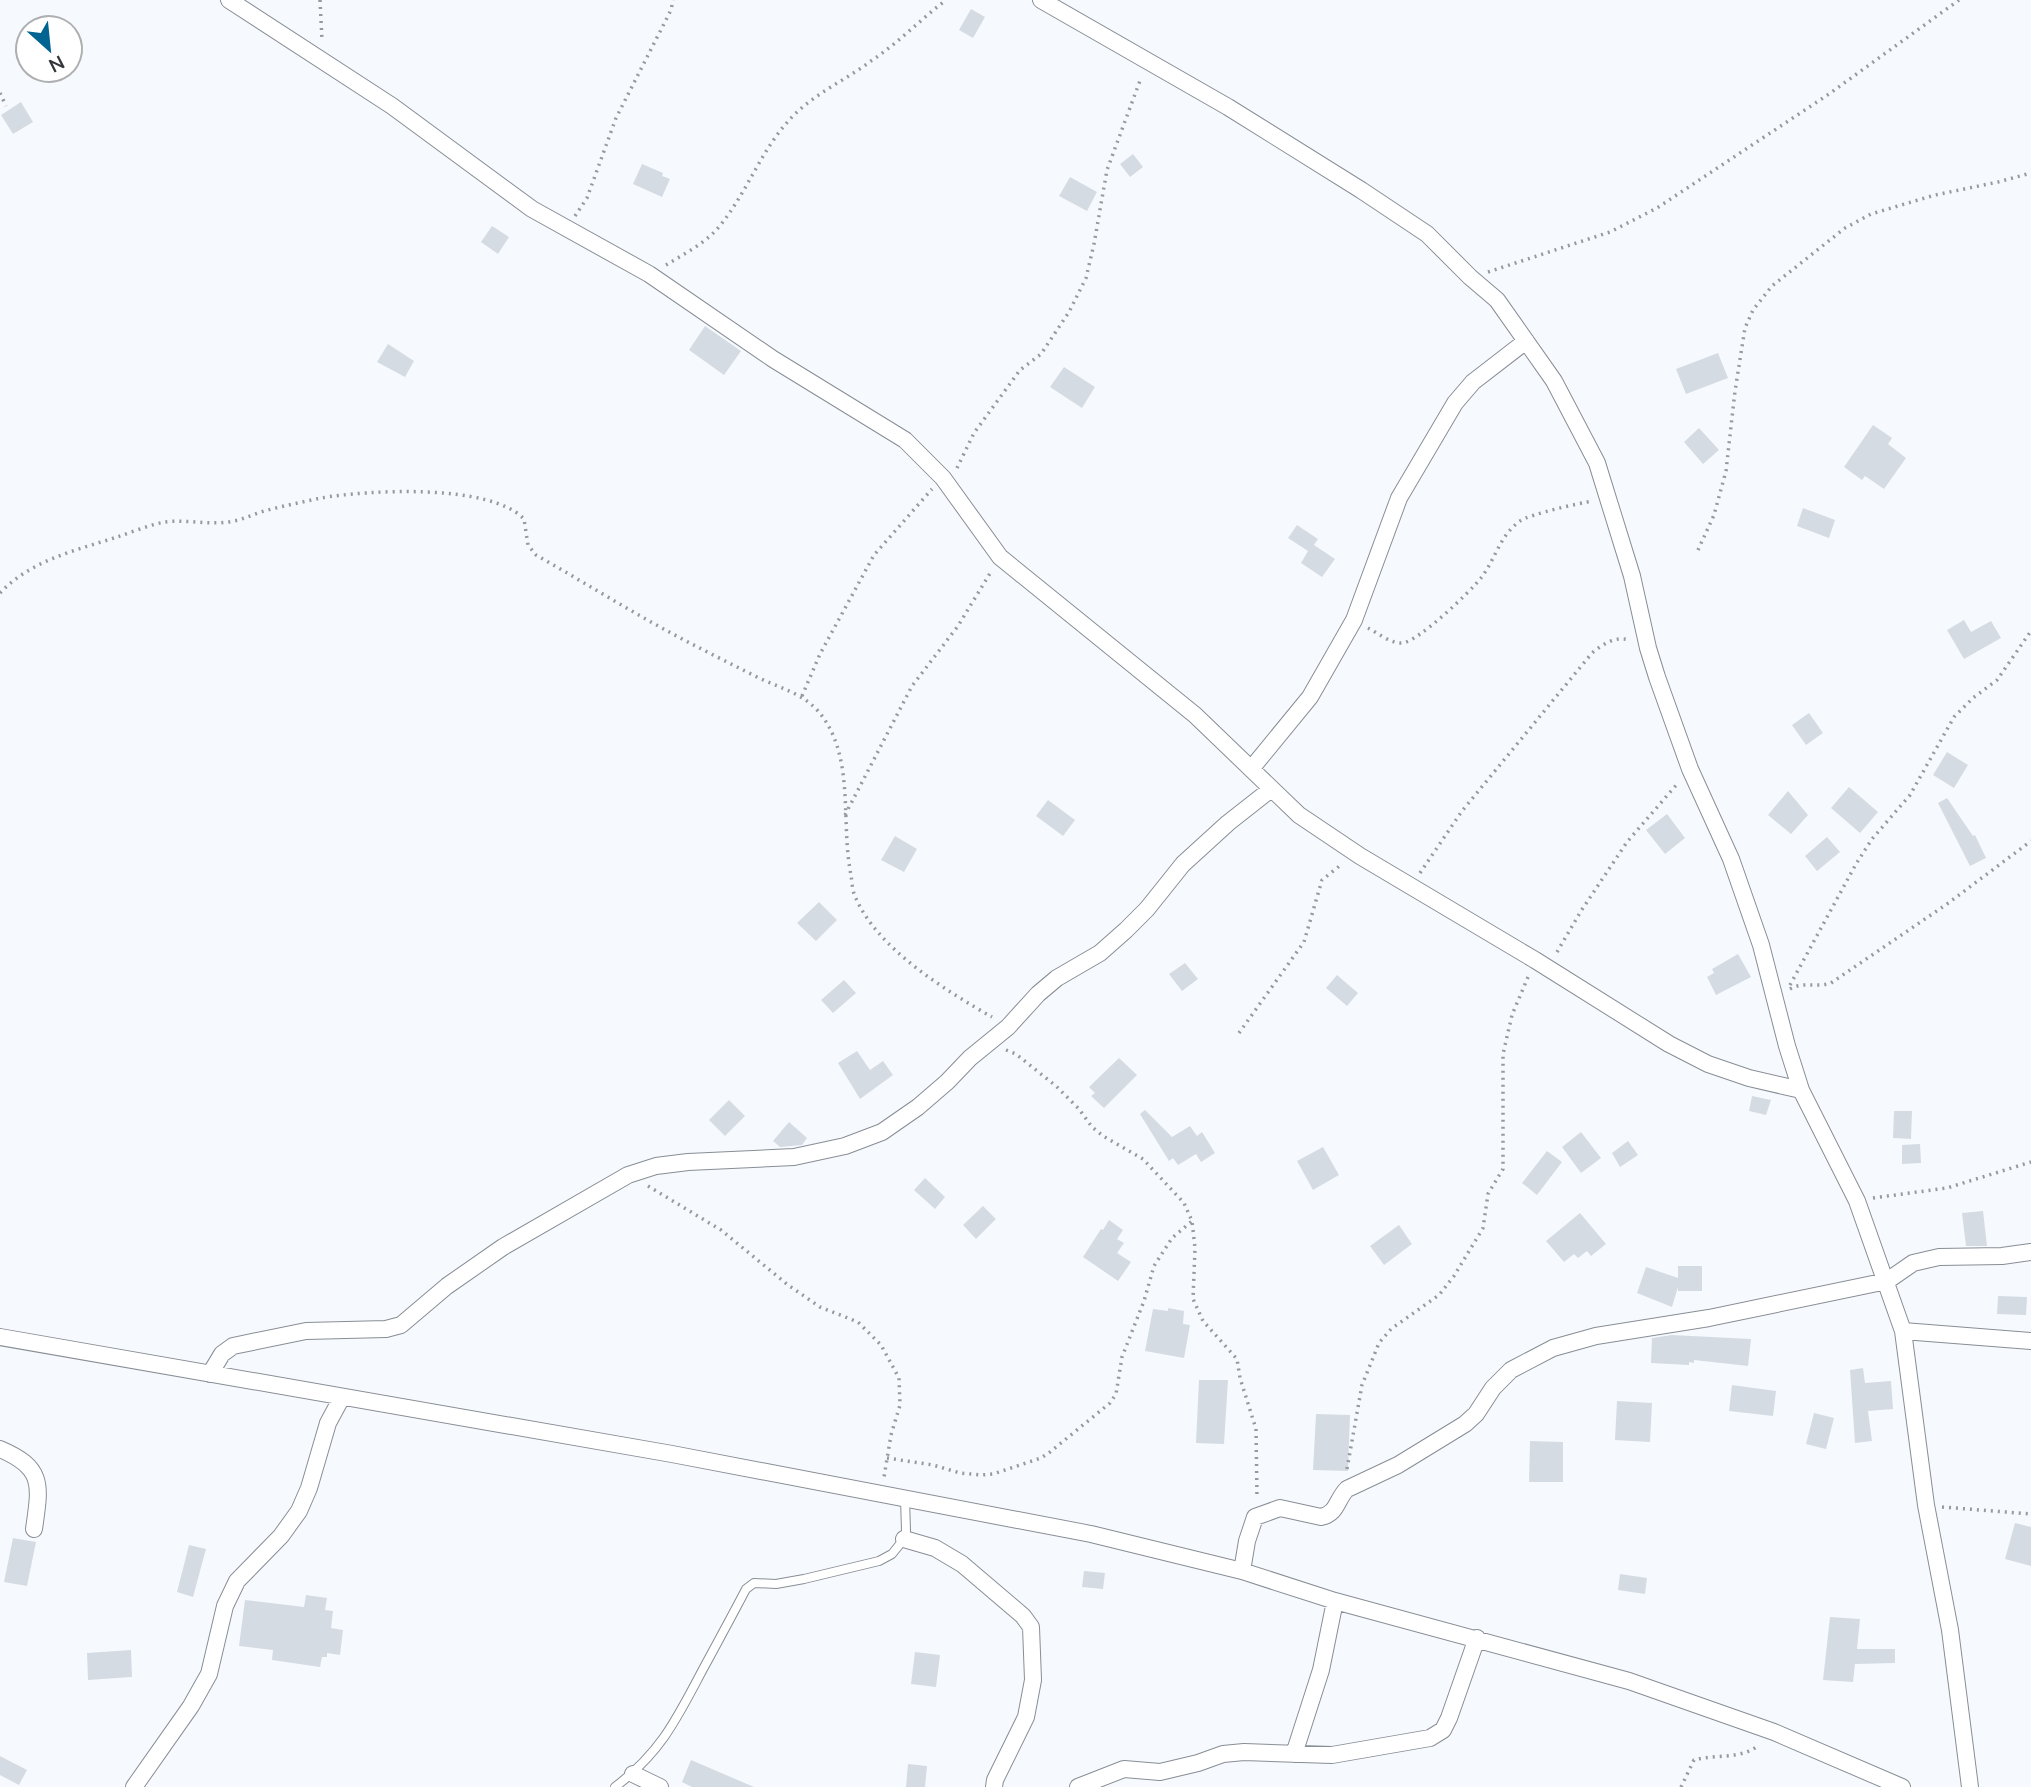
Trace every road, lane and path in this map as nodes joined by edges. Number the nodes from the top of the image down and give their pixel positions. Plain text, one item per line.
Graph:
1 (229, 0) edge
2 (320, 0) edge
3 (673, 0) edge
4 (946, 0) edge
5 (1041, 0) edge
6 (1959, 0) edge
7 (1146, 62) junction
8 (327, 64) junction
9 (0, 93) edge
10 (6, 106) dead end
11 (2031, 173) edge
12 (567, 229) junction
13 (649, 274) junction
14 (1470, 277) junction
15 (1526, 341) junction
16 (947, 483) junction
17 (1611, 507) junction
18 (1698, 550) dead end
19 (1000, 557) junction
20 (0, 593) edge
21 (1354, 620) junction
22 (2031, 631) edge
23 (1648, 648) junction
24 (802, 696) junction
25 (1251, 769) junction
26 (1690, 769) junction
27 (1270, 790) junction
28 (845, 816) junction
29 (2031, 841) edge
30 (1360, 856) junction
31 (1411, 886) junction
32 (1540, 963) junction
33 (1008, 1027) junction
34 (1239, 1032) dead end
35 (989, 1043) junction
36 (1801, 1090) junction
37 (2031, 1162) edge
38 (628, 1175) junction
39 (1857, 1201) junction
40 (1192, 1221) junction
41 (2031, 1252) edge
42 (1886, 1281) junction
43 (1903, 1331) junction
44 (0, 1337) edge
45 (2031, 1341) edge
46 (210, 1374) junction
47 (342, 1397) junction
48 (0, 1449) edge
49 (887, 1458) junction
50 (881, 1493) junction
51 (1341, 1495) junction
52 (905, 1498) junction
53 (1926, 1505) junction
54 (2031, 1514) edge
55 (1255, 1517) junction
56 (34, 1529) dead end
57 (904, 1539) junction
58 (1242, 1571) junction
59 (1335, 1601) junction
60 (1476, 1638) junction
61 (1774, 1732) junction
62 (1294, 1754) junction
63 (633, 1774) junction
64 (134, 1787) edge
65 (615, 1787) edge
66 (660, 1787) edge
67 (994, 1787) edge
68 (1078, 1787) edge
69 (1681, 1787) edge
70 (1902, 1787) edge
71 (1970, 1787) edge

1 - 8 street
2 - 8 path
3 - 12 path
4 - 13 path
5 - 7 street
6 - 14 path
7 - 14 street
7 - 16 path
8 - 12 street
9 - 10 path
11 - 18 path
12 - 13 street
13 - 16 street
14 - 15 street
15 - 17 street
15 - 21 street
16 - 19 street
16 - 24 path
17 - 21 path
17 - 23 street
19 - 25 street
19 - 28 path
20 - 24 path
21 - 25 street
22 - 29 path
23 - 26 street
23 - 31 path
24 - 28 path
25 - 27 street
26 - 32 path
26 - 36 street
27 - 30 street
27 - 33 street
28 - 33 path
30 - 31 street
30 - 34 path
31 - 32 street
32 - 36 street
32 - 51 path
33 - 35 street
35 - 38 street
35 - 40 path
36 - 39 street
37 - 39 path
38 - 46 street
38 - 49 path
39 - 42 street
40 - 49 path
40 - 55 path
41 - 42 street
42 - 43 street
42 - 51 street
43 - 45 street
43 - 53 street
44 - 46 street
46 - 47 street
47 - 50 street
47 - 64 street
48 - 56 street
49 - 50 path
50 - 52 street
51 - 55 street
52 - 57 lane
52 - 58 street
53 - 54 path
53 - 71 street
55 - 58 street
57 - 63 lane
57 - 67 street
58 - 59 street
59 - 60 street
59 - 62 street
60 - 61 street
60 - 62 street
61 - 69 path
61 - 70 street
62 - 68 street
63 - 65 lane
63 - 66 street

